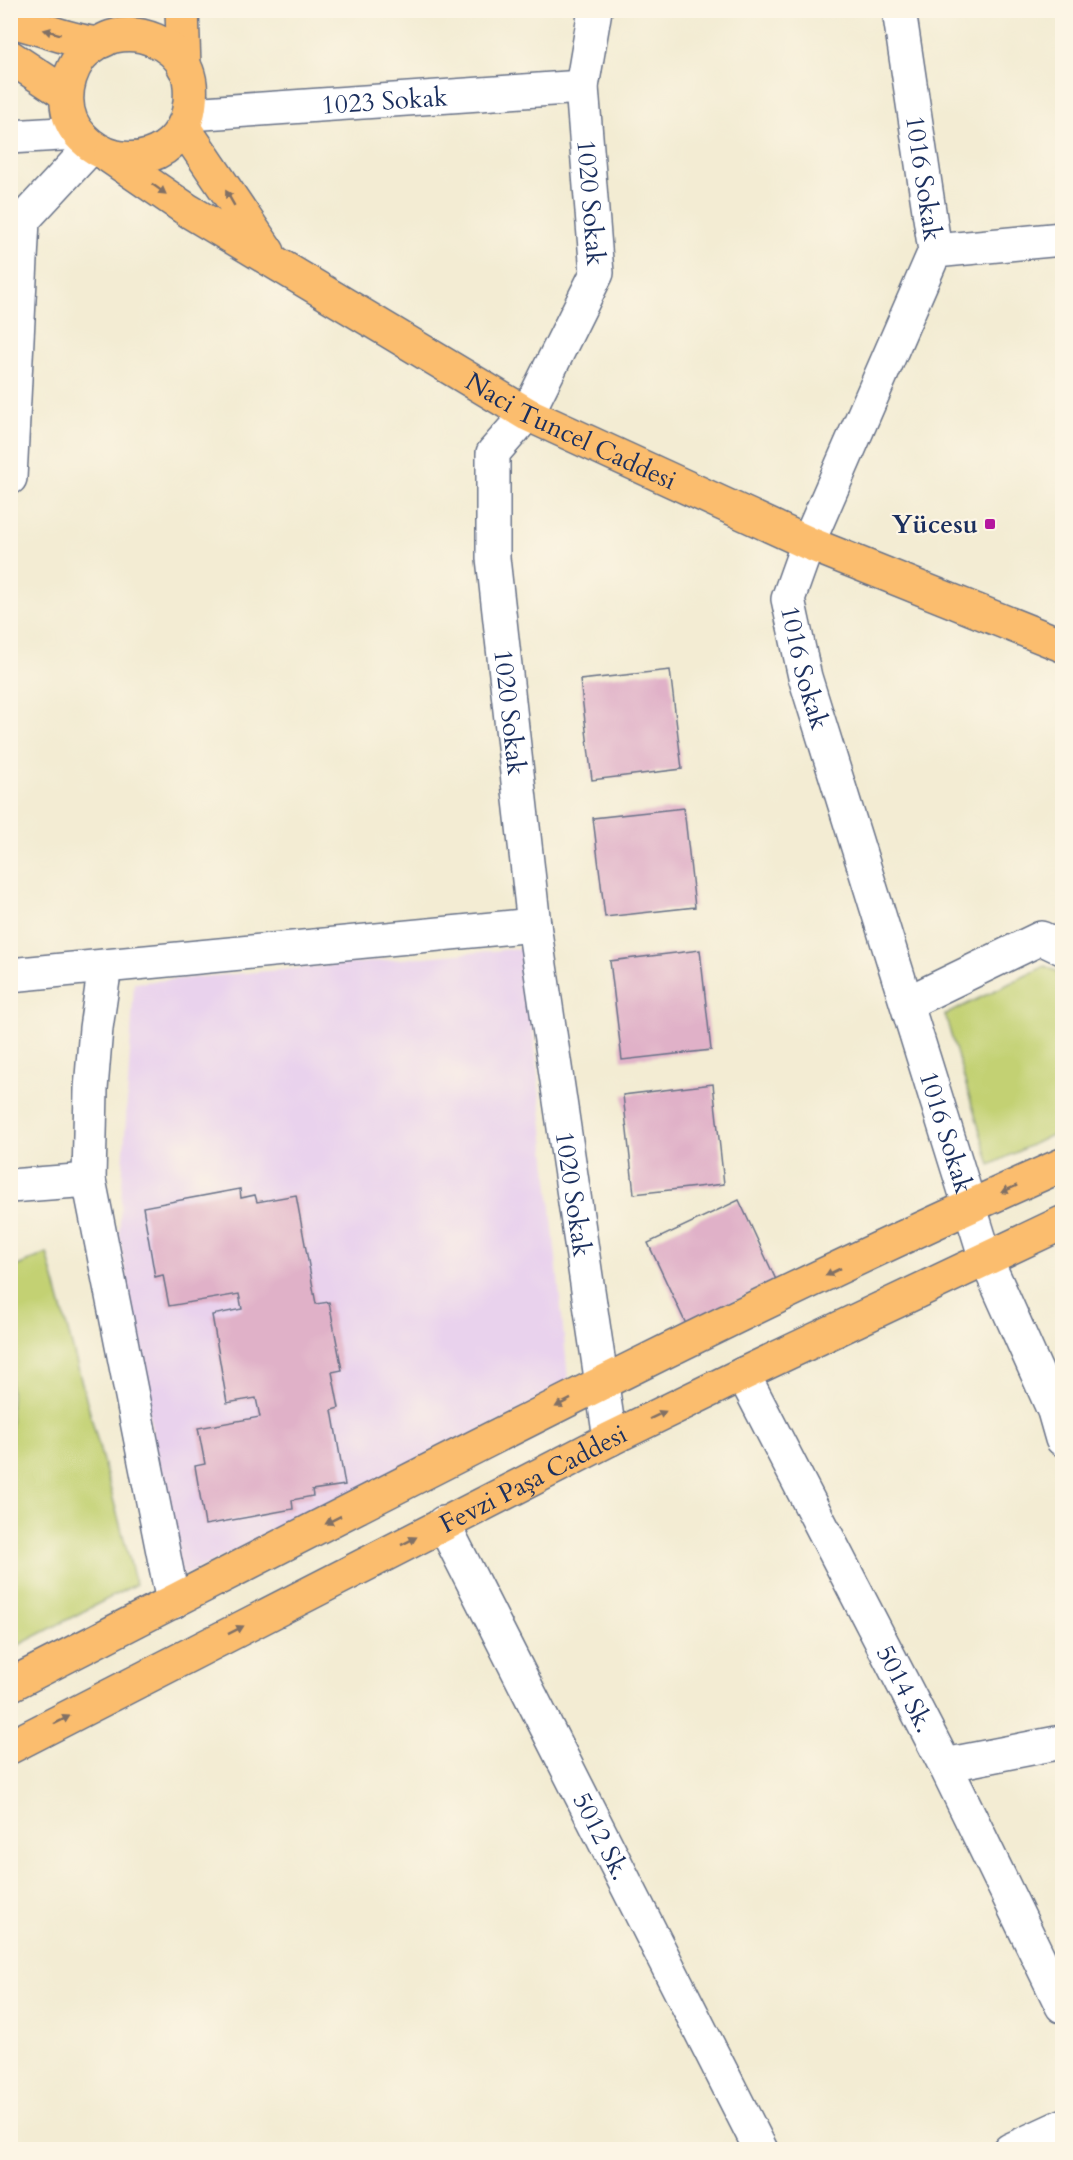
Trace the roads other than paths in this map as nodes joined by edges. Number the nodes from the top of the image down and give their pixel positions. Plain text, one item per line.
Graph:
1 (182, 10) edge
2 (595, 10) edge
3 (899, 10) edge
4 (10, 17) edge
5 (113, 30) edge
6 (10, 57) edge
7 (184, 67) junction
8 (582, 87) junction
9 (66, 94) junction
10 (187, 121) junction
11 (10, 137) edge
12 (93, 146) junction
13 (1062, 239) edge
14 (935, 251) junction
15 (276, 264) junction
16 (527, 414) junction
17 (10, 478) edge
18 (808, 543) junction
19 (1062, 645) edge
20 (534, 925) junction
21 (1062, 948) edge
22 (105, 966) junction
23 (10, 975) edge
24 (907, 1003) junction
25 (1062, 1165) edge
26 (89, 1180) junction
27 (10, 1186) edge
28 (970, 1206) junction
29 (1062, 1223) edge
30 (986, 1259) junction
31 (743, 1374) junction
32 (602, 1383) junction
33 (610, 1439) junction
34 (1062, 1439) edge
35 (443, 1523) junction
36 (173, 1602) junction
37 (10, 1685) edge
38 (1062, 1742) edge
39 (10, 1747) edge
40 (945, 1765) junction
41 (1062, 2006) edge
42 (1062, 2126) edge
43 (761, 2150) edge
44 (1010, 2150) edge

1 - 7 main road
2 - 8 street, 1020 Sokak
3 - 14 street, 1016 Sokak
5 -> 4 main road
5 - 7 main road
5 - 9 main road
6 - 9 main road
7 - 10 main road
8 - 10 street, 1023 Sokak
8 - 16 street, 1020 Sokak
9 - 12 main road
10 - 12 main road
15 -> 10 main road
11 - 12 street
12 -> 15 main road, Naci Tuncel Caddesi
12 - 17 street
13 - 14 street
14 - 18 street, 1016 Sokak
15 - 16 main road, Naci Tuncel Caddesi
16 - 18 main road, Naci Tuncel Caddesi
16 - 20 street, 1020 Sokak
18 - 19 main road, Naci Tuncel Caddesi
18 - 24 street, 1016 Sokak
20 - 22 street
20 - 32 street, 1020 Sokak
21 - 24 street
22 - 23 street
22 - 26 street
24 - 28 street, 1016 Sokak
25 -> 28 main road, Fevzi Paşa Caddesi
26 - 27 street
26 - 36 street
28 - 30 street, 1016 Sokak
28 -> 32 main road, Fevzi Paşa Caddesi
29 - 30 main road, Fevzi Paşa Caddesi
30 - 31 main road, Fevzi Paşa Caddesi
30 - 34 street, 1016 Sokak
33 -> 31 main road, Fevzi Paşa Caddesi
31 - 40 street, 5014 Sk.
32 - 33 street, 1020 Sokak
32 -> 36 main road, Fevzi Paşa Caddesi
33 - 35 main road, Fevzi Paşa Caddesi
39 -> 35 main road, Fevzi Paşa Caddesi
35 - 43 street, 5012 Sk.
36 - 37 main road, Fevzi Paşa Caddesi
38 - 40 street
40 - 41 street, 5014 Sk.
42 - 44 street

